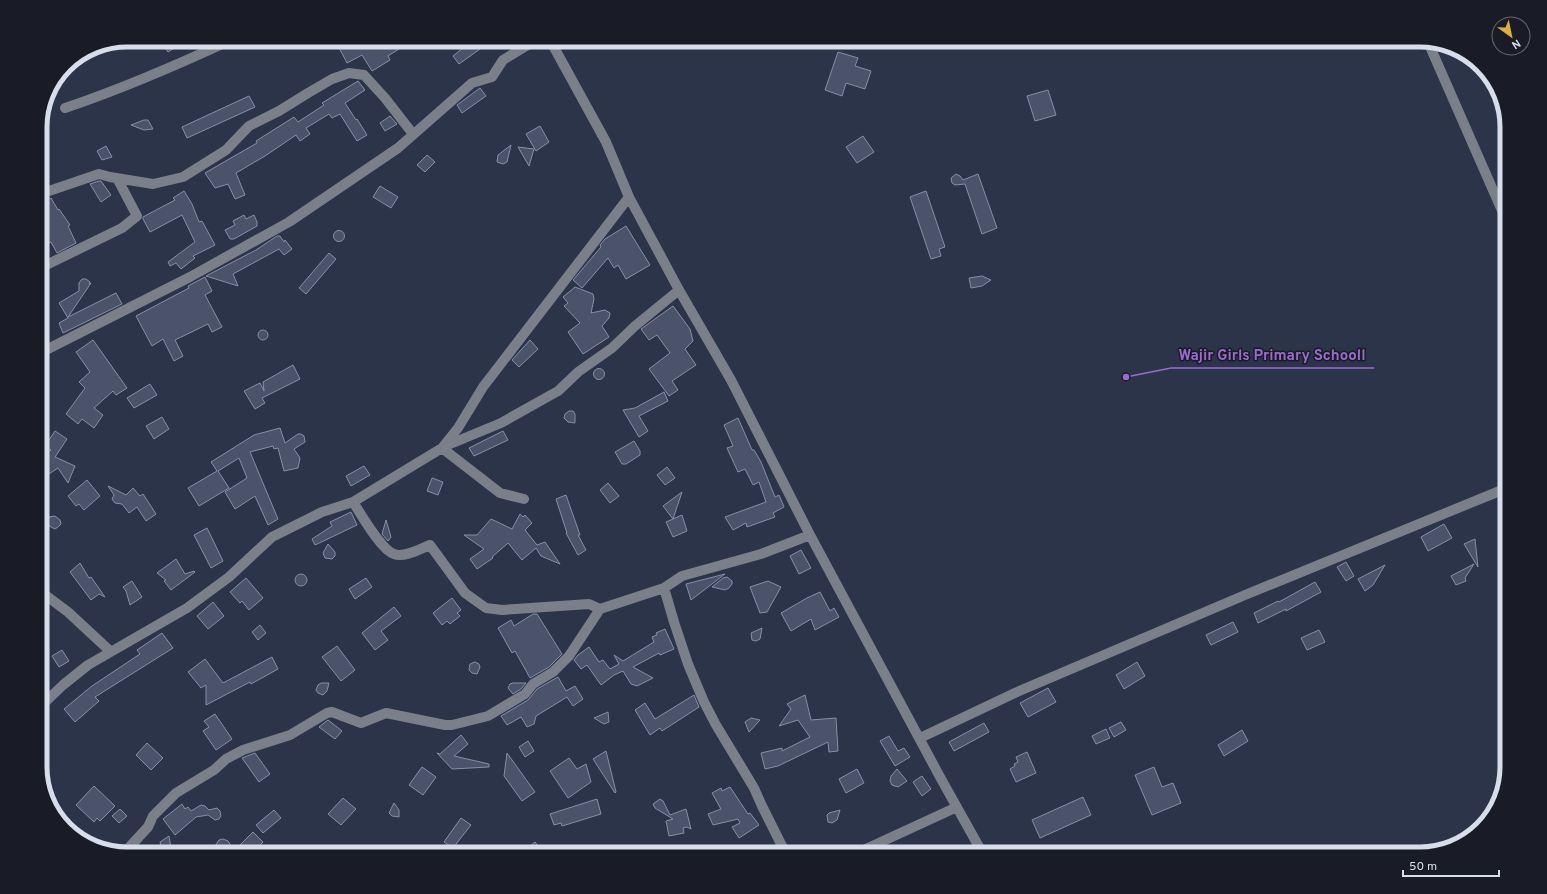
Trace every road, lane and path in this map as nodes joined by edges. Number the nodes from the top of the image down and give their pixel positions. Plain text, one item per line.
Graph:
1 (216, 47) edge
2 (524, 47) edge
3 (554, 47) edge
4 (1431, 48) edge
5 (65, 108) dead end
6 (413, 134) junction
7 (117, 178) junction
8 (47, 192) edge
9 (630, 197) junction
10 (1500, 206) edge
11 (47, 265) edge
12 (679, 290) junction
13 (47, 350) edge
14 (442, 448) junction
15 (1500, 491) edge
16 (524, 499) dead end
17 (352, 502) junction
18 (810, 535) junction
19 (664, 588) junction
20 (47, 596) edge
21 (600, 609) junction
22 (110, 651) junction
23 (47, 700) edge
24 (920, 738) junction
25 (957, 807) junction
26 (130, 847) edge
27 (782, 847) edge
28 (871, 847) edge
29 (979, 847) edge

1 - 5 street
2 - 6 street
3 - 9 street
4 - 10 street
6 - 7 street
6 - 13 street
7 - 8 street
7 - 11 street
9 - 12 street
9 - 14 street
12 - 14 street
12 - 18 street
14 - 16 street
14 - 17 street
15 - 24 street
17 - 21 street
17 - 22 street
18 - 19 street
18 - 24 street
19 - 21 street
19 - 27 street
20 - 22 street
21 - 26 street
22 - 23 street
24 - 25 street
25 - 28 street
25 - 29 street

